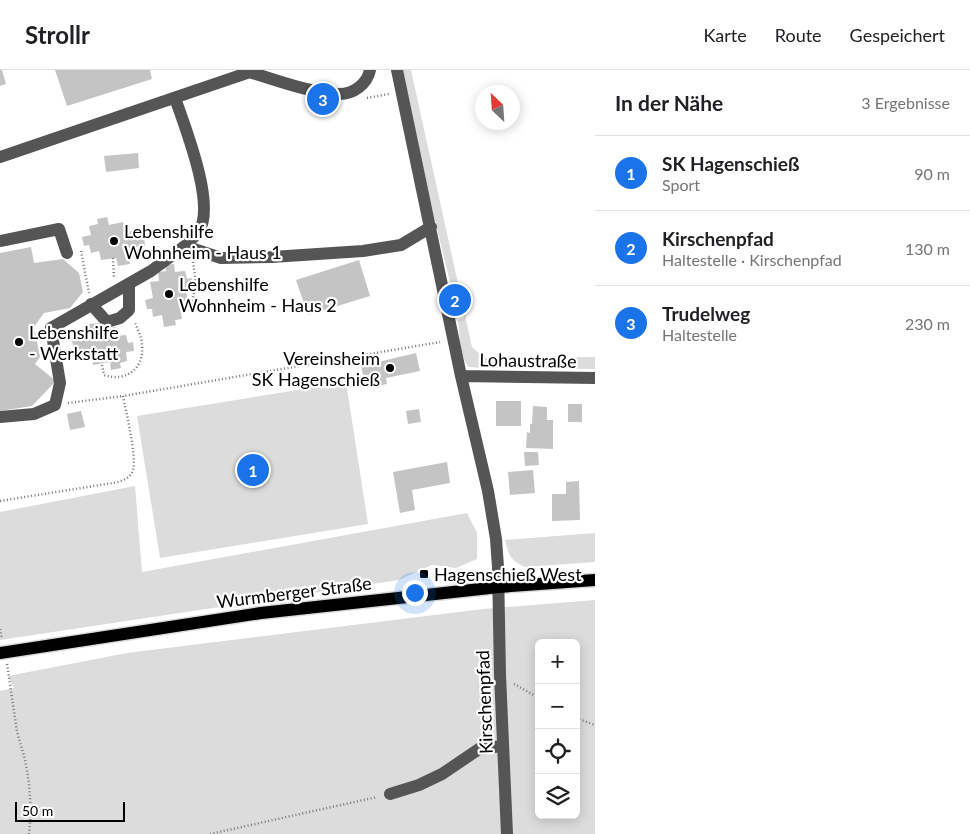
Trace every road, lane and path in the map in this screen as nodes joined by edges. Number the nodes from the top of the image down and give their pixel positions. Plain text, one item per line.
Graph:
1 (370, 70) edge
2 (397, 70) edge
3 (252, 71) edge
4 (176, 98) junction
5 (0, 157) edge
6 (431, 227) junction
7 (0, 241) edge
8 (188, 247) junction
9 (67, 254) dead end
10 (85, 269) dead end
11 (129, 284) junction
12 (91, 304) junction
13 (129, 310) junction
14 (190, 311) dead end
15 (454, 340) junction
16 (102, 365) dead end
17 (461, 376) junction
18 (595, 378) edge
19 (123, 396) junction
20 (55, 405) junction
21 (0, 417) edge
22 (0, 501) edge
23 (595, 580) edge
24 (499, 587) junction
25 (2, 653) edge
26 (500, 675) junction
27 (535, 696) edge
28 (580, 719) edge
29 (595, 725) edge
30 (502, 746) junction
31 (390, 794) joint
32 (30, 834) edge
33 (210, 834) edge
34 (507, 834) edge

1 - 3 street
2 - 6 street, Kirschenpfad
3 - 4 street
4 - 5 street
4 - 8 street
6 - 8 street
6 - 15 street, Kirschenpfad
7 - 9 street
8 - 11 street
8 - 14 path
10 - 12 path
11 - 12 street
11 - 13 street
12 - 13 street
12 - 20 street
13 - 16 path
15 - 17 street, Kirschenpfad
15 - 19 path
17 - 18 street, Lohaustraße
17 - 24 street, Kirschenpfad
19 - 20 path
19 - 22 path
20 - 21 street
23 - 24 main road, Wurmberger Straße
24 - 25 main road, Wurmberger Straße
24 - 26 street, Kirschenpfad
25 - 32 path
26 - 27 path
26 - 30 street, Kirschenpfad
28 - 29 path
30 - 31 street
30 - 34 street, Kirschenpfad
31 - 33 path

